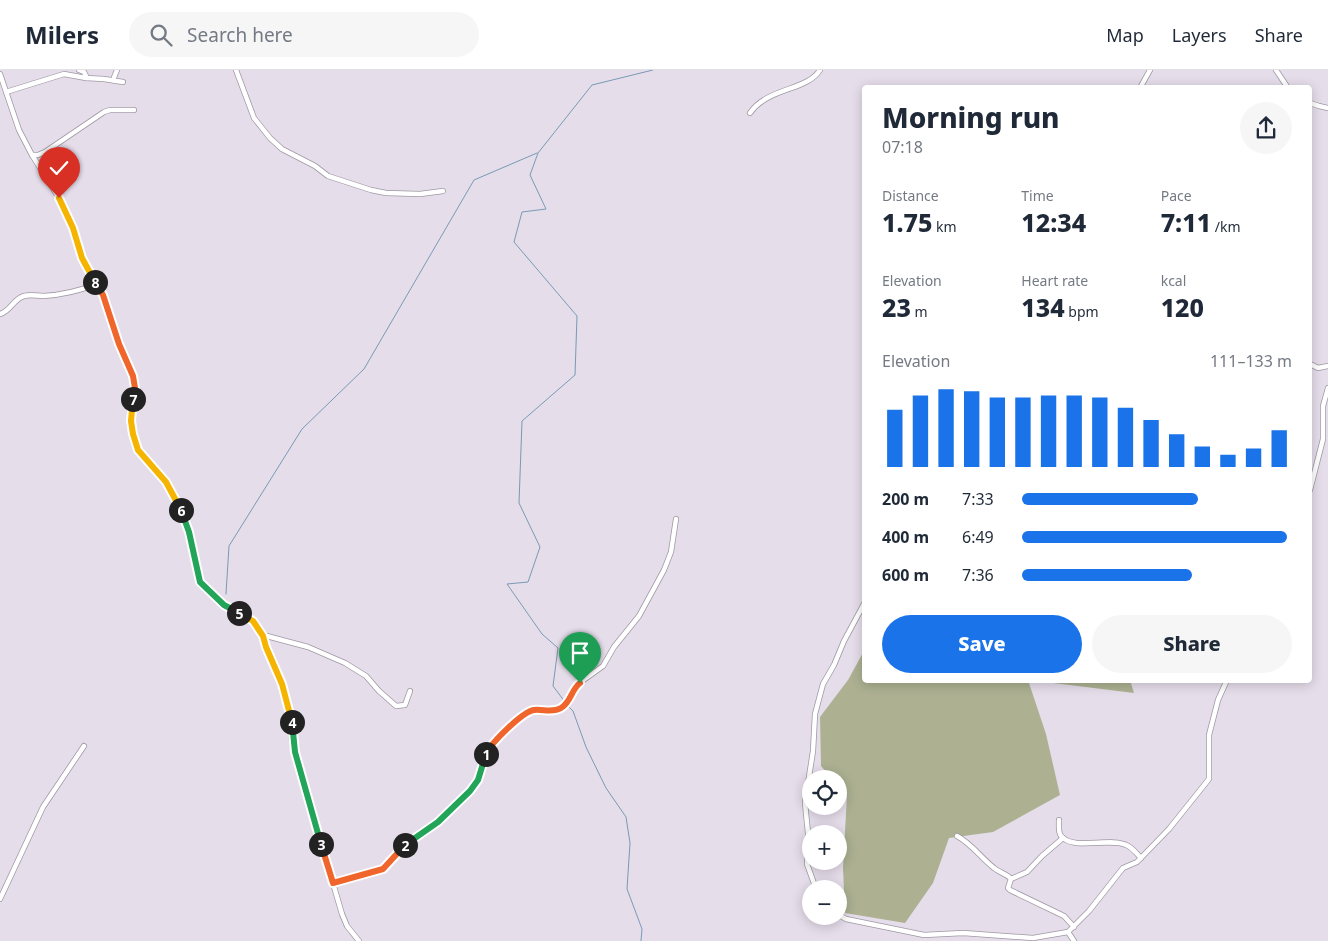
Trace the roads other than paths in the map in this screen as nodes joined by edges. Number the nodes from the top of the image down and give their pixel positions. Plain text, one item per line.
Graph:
1 (78, 70) edge
2 (117, 70) edge
3 (236, 70) edge
4 (820, 70) edge
5 (1150, 70) edge
6 (1276, 70) edge
7 (0, 74) edge
8 (87, 78) junction
9 (113, 80) junction
10 (123, 82) dead end
11 (1142, 85) edge
12 (1286, 85) edge
13 (6, 92) junction
14 (1312, 104) edge
15 (1328, 108) edge
16 (134, 110) dead end
17 (750, 113) dead end
18 (32, 155) junction
19 (443, 191) dead end
20 (96, 284) junction
21 (0, 314) edge
22 (1312, 365) edge
23 (1328, 366) edge
24 (1328, 388) edge
25 (1312, 482) edge
26 (676, 519) dead end
27 (862, 608) edge
28 (263, 636) junction
29 (1226, 683) edge
30 (410, 691) dead end
31 (84, 746) dead end
32 (1059, 820) dead end
33 (957, 836) dead end
34 (1063, 838) junction
35 (1141, 858) junction
36 (1011, 879) junction
37 (813, 880) edge
38 (333, 883) junction
39 (0, 900) edge
40 (847, 919) edge
41 (1074, 927) junction
42 (1068, 932) junction
43 (359, 941) edge
44 (1074, 941) edge

1 - 8 street
2 - 9 street
3 - 19 street
4 - 17 street
5 - 11 street
6 - 12 street
7 - 13 street
8 - 9 street
8 - 13 street
9 - 10 street
13 - 18 street
14 - 15 street
16 - 18 street
18 - 20 street
20 - 21 street
20 - 28 street
22 - 23 street
24 - 25 street
26 - 38 street
27 - 37 street
28 - 30 street
28 - 38 street
29 - 35 street
31 - 39 street
32 - 34 street
33 - 36 street
34 - 35 street
34 - 36 street
35 - 41 street
36 - 41 street
38 - 43 street
40 - 42 street
41 - 42 street
42 - 44 street

